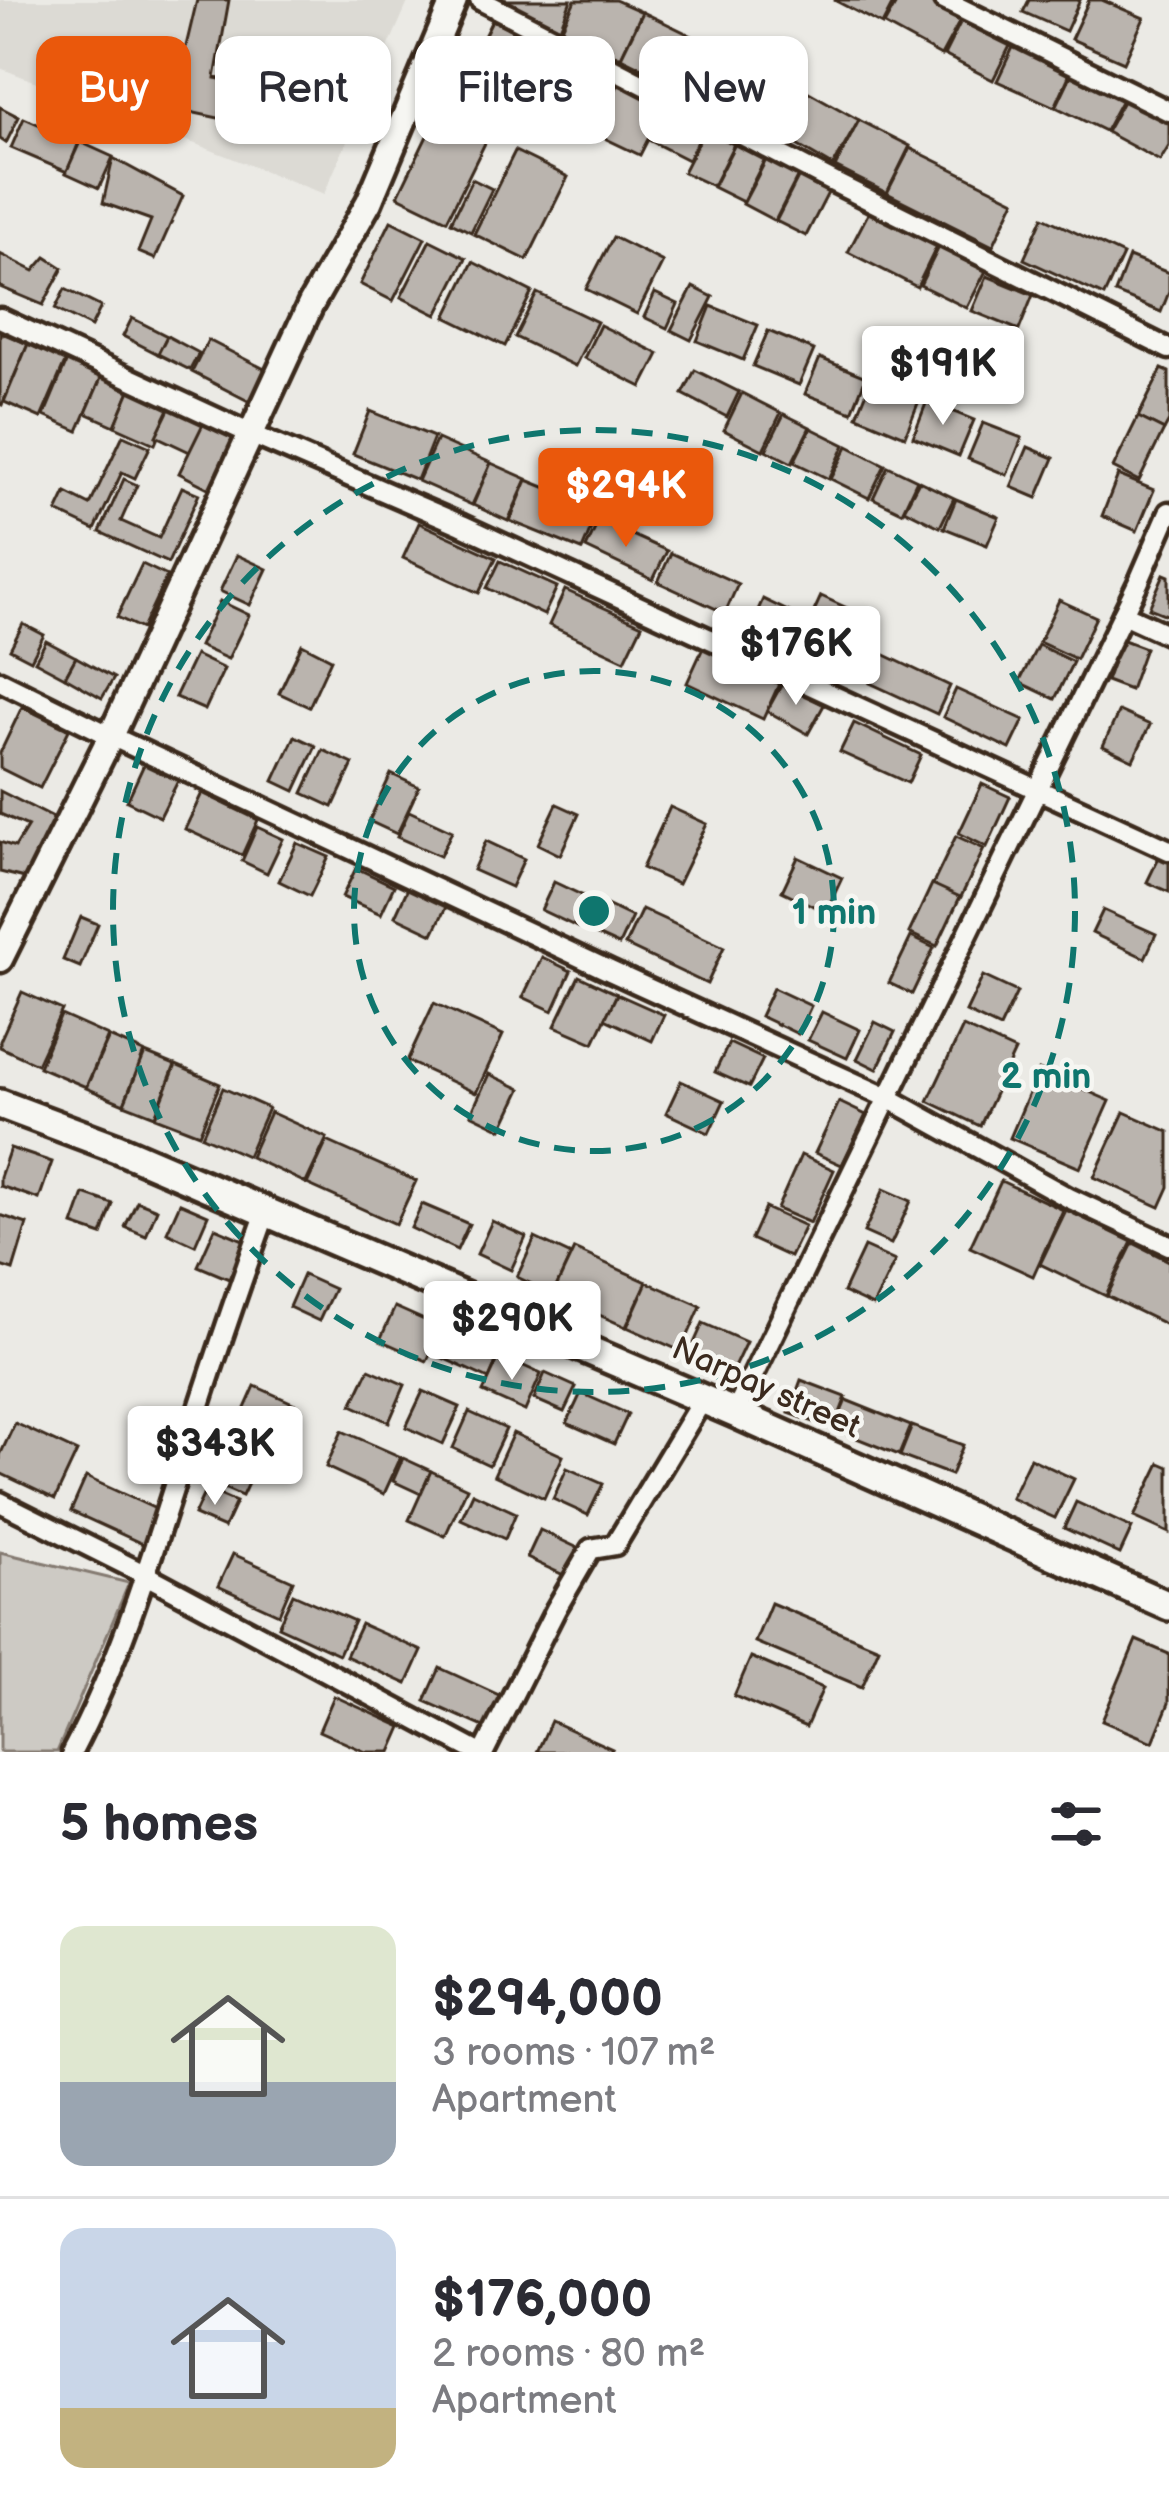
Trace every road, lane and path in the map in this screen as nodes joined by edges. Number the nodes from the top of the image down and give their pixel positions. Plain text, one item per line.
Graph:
1 (454, 0) edge
2 (480, 0) edge
3 (944, 0) edge
4 (1169, 111) edge
5 (0, 318) edge
6 (1169, 349) edge
7 (253, 435) junction
8 (1169, 512) edge
9 (1123, 614) junction
10 (1169, 635) edge
11 (0, 681) edge
12 (111, 736) junction
13 (1037, 789) junction
14 (1169, 850) edge
15 (0, 958) edge
16 (890, 1099) junction
17 (0, 1104) edge
18 (266, 1212) junction
19 (1169, 1244) edge
20 (703, 1400) junction
21 (735, 1413) junction
22 (0, 1502) edge
23 (146, 1575) junction
24 (1169, 1606) edge
25 (72, 1752) edge
26 (481, 1752) edge

1 - 7 street
2 - 6 street
3 - 4 street
5 - 7 street
7 - 12 street
7 - 13 street
8 - 9 street
9 - 10 street
9 - 13 street
11 - 12 street
12 - 15 street
12 - 16 street
13 - 14 street
13 - 16 street
16 - 19 street
16 - 21 street
17 - 18 main road, Narpay street
18 - 20 main road, Narpay street
18 - 23 street
20 - 21 main road, Narpay street
20 - 26 street
21 - 24 main road, Narpay street
22 - 23 street
23 - 25 street
23 - 26 street

